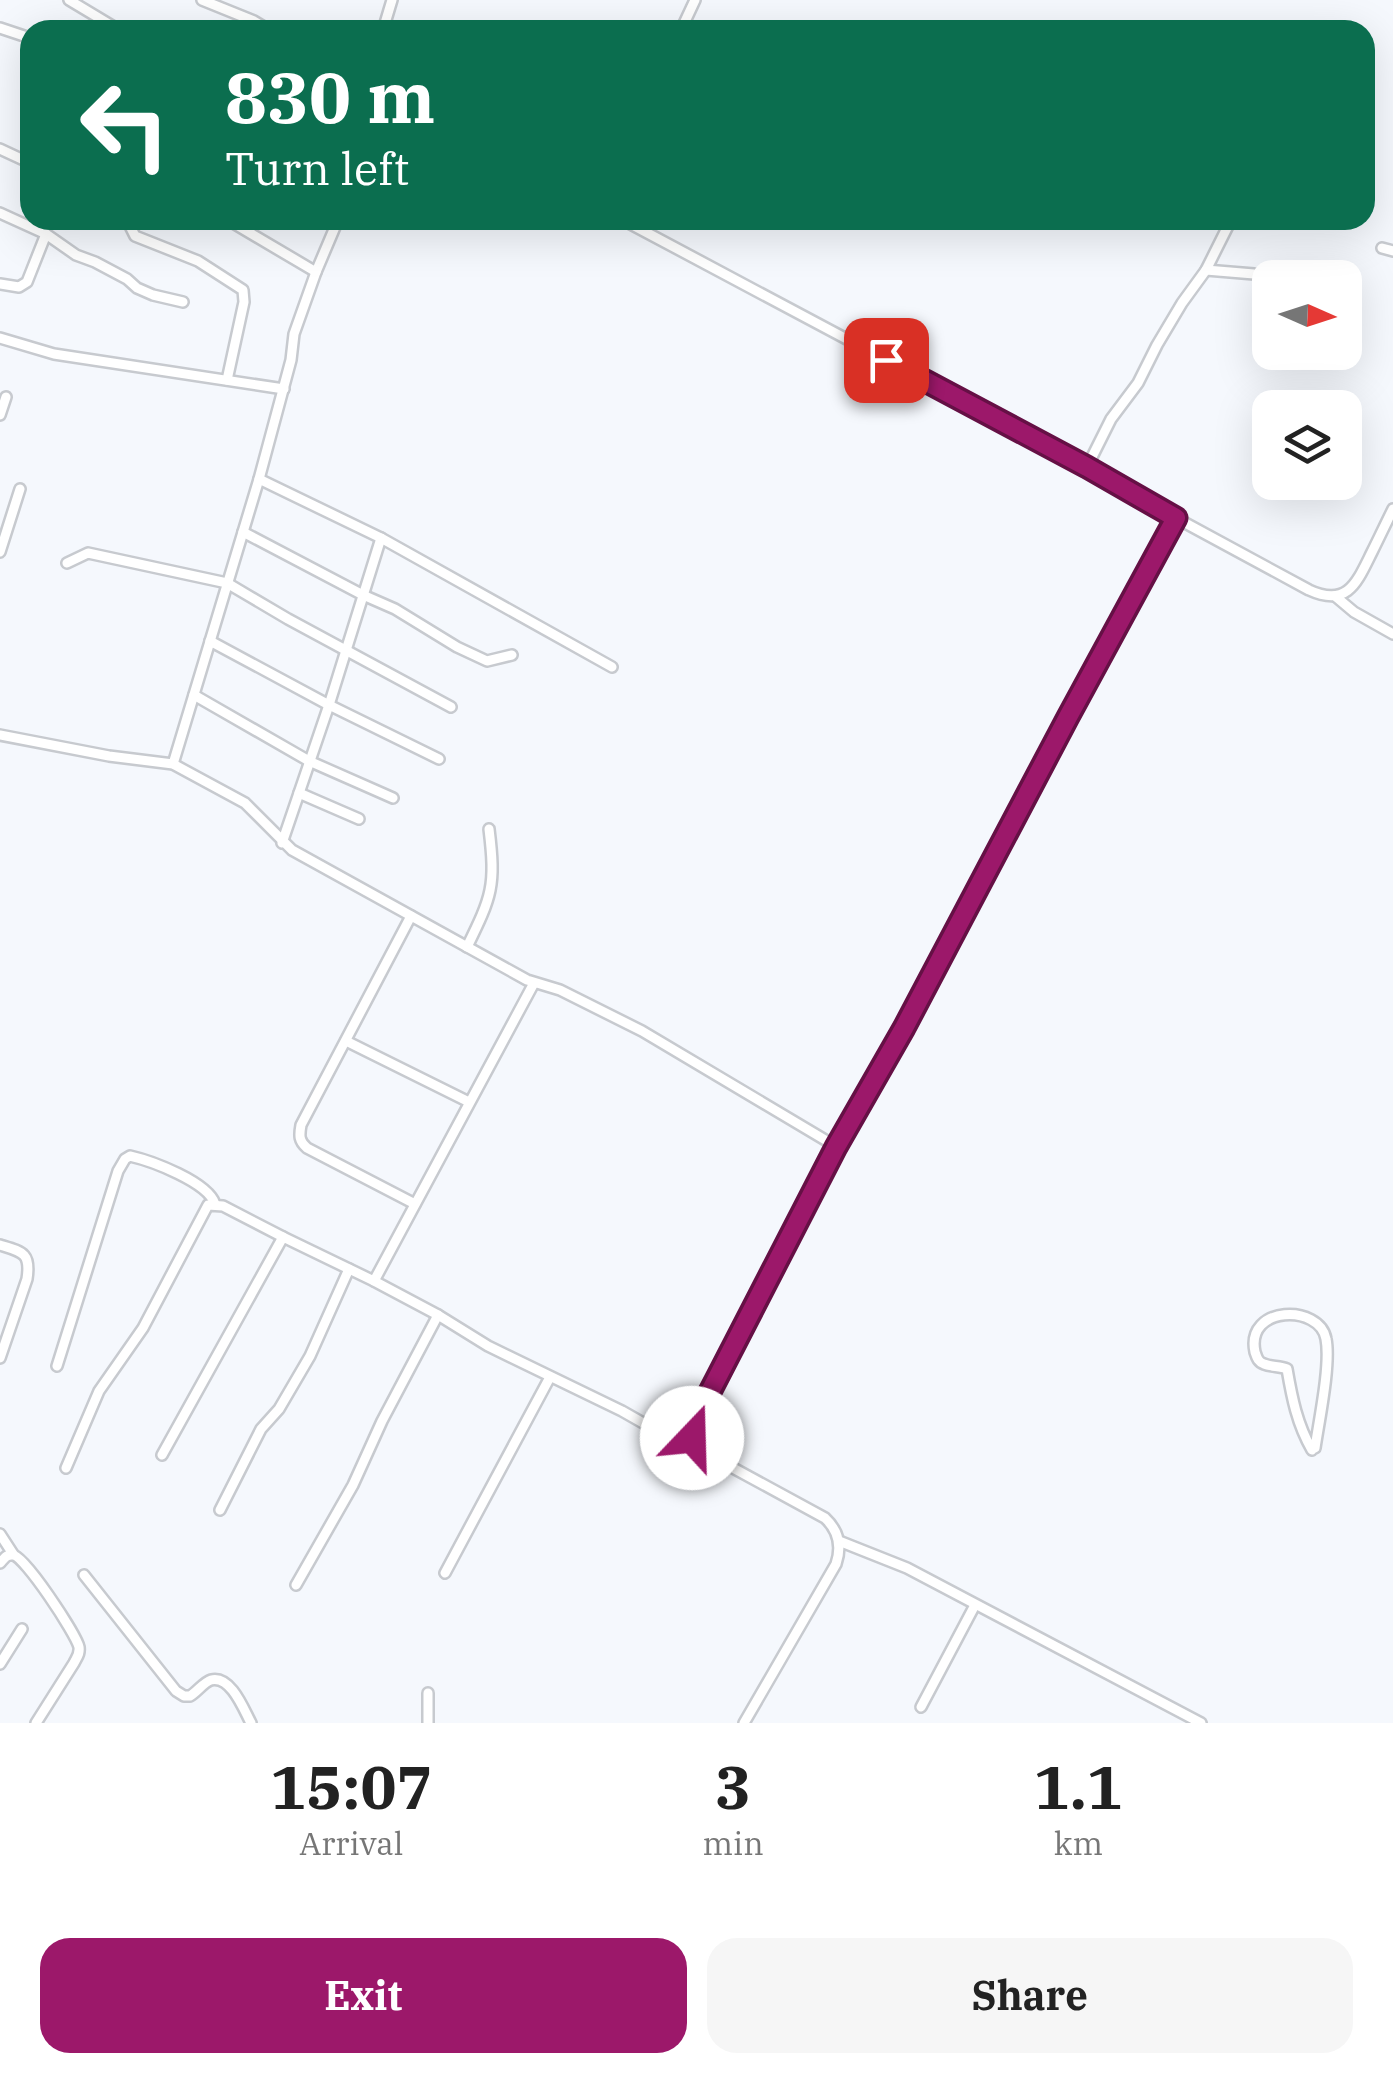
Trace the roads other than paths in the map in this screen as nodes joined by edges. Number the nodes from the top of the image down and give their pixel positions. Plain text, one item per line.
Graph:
1 (69, 0) edge
2 (202, 0) edge
3 (102, 20) edge
4 (252, 20) edge
5 (37, 230) edge
6 (133, 230) edge
7 (245, 230) edge
8 (334, 230) edge
9 (642, 230) edge
10 (1226, 230) edge
11 (46, 234) junction
12 (1206, 270) junction
13 (316, 272) junction
14 (1252, 274) edge
15 (0, 284) edge
16 (183, 302) dead end
17 (0, 338) edge
18 (227, 380) junction
19 (284, 389) junction
20 (6, 397) dead end
21 (0, 416) edge
22 (1087, 467) junction
23 (259, 479) junction
24 (20, 489) dead end
25 (1393, 509) edge
26 (1176, 518) junction
27 (243, 532) junction
28 (381, 538) junction
29 (0, 552) edge
30 (67, 563) dead end
31 (226, 583) junction
32 (362, 595) junction
33 (1335, 596) junction
34 (1393, 634) edge
35 (210, 641) junction
36 (345, 650) junction
37 (512, 656) dead end
38 (612, 667) dead end
39 (194, 695) junction
40 (329, 706) junction
41 (451, 707) dead end
42 (0, 735) edge
43 (439, 760) dead end
44 (309, 762) junction
45 (173, 764) junction
46 (299, 794) junction
47 (393, 798) dead end
48 (359, 819) dead end
49 (488, 829) dead end
50 (282, 843) junction
51 (412, 916) junction
52 (467, 947) junction
53 (534, 983) junction
54 (346, 1041) junction
55 (469, 1102) junction
56 (836, 1147) junction
57 (216, 1204) junction
58 (415, 1204) junction
59 (283, 1237) junction
60 (0, 1246) edge
61 (349, 1269) junction
62 (374, 1281) junction
63 (438, 1315) junction
64 (0, 1358) edge
65 (57, 1366) dead end
66 (550, 1377) junction
67 (692, 1438) junction
68 (1314, 1449) joint
69 (162, 1455) dead end
70 (66, 1468) dead end
71 (220, 1510) dead end
72 (0, 1534) edge
73 (839, 1540) junction
74 (13, 1554) junction
75 (0, 1563) edge
76 (445, 1573) dead end
77 (84, 1574) dead end
78 (296, 1584) dead end
79 (976, 1605) junction
80 (22, 1629) dead end
81 (0, 1664) edge
82 (428, 1693) dead end
83 (921, 1707) dead end
84 (1178, 1712) junction
85 (36, 1723) edge
86 (251, 1723) edge
87 (428, 1723) edge
88 (744, 1723) edge
89 (1172, 1723) edge
90 (1201, 1723) edge

1 - 3 street
2 - 4 street
5 - 11 street
6 - 18 street
7 - 13 street
8 - 13 street
9 - 22 street
10 - 12 street
11 - 15 street
11 - 16 street
12 - 14 street
12 - 22 street
13 - 19 street
17 - 18 street
18 - 19 street
19 - 23 street
20 - 21 street
22 - 26 street
23 - 27 street
23 - 28 street
24 - 29 street
25 - 33 street
26 - 33 street
26 - 56 street
27 - 31 street
27 - 32 street
28 - 32 street
28 - 38 street
30 - 31 street
31 - 35 street
31 - 36 street
32 - 36 street
32 - 37 street
33 - 34 street
35 - 39 street
35 - 40 street
36 - 40 street
36 - 41 street
39 - 44 street
39 - 45 street
40 - 43 street
40 - 44 street
42 - 45 street
44 - 46 street
44 - 47 street
45 - 50 street
46 - 48 street
46 - 50 street
49 - 52 street
50 - 51 street
51 - 52 street
51 - 54 street
52 - 53 street
53 - 55 street
53 - 56 street
54 - 55 street
54 - 58 street
55 - 58 street
56 - 67 street
57 - 59 street
57 - 65 street
57 - 70 street
58 - 62 street
59 - 61 street
59 - 69 street
60 - 64 street
61 - 62 street
61 - 71 street
62 - 63 street
63 - 66 street
63 - 78 street
66 - 67 street
66 - 76 street
67 - 73 street
68 - 68 street
72 - 74 street
73 - 79 street
73 - 88 street
74 - 75 street
74 - 85 street
77 - 86 street
79 - 83 street
79 - 84 street
80 - 81 street
82 - 87 street
84 - 89 street
84 - 90 street

